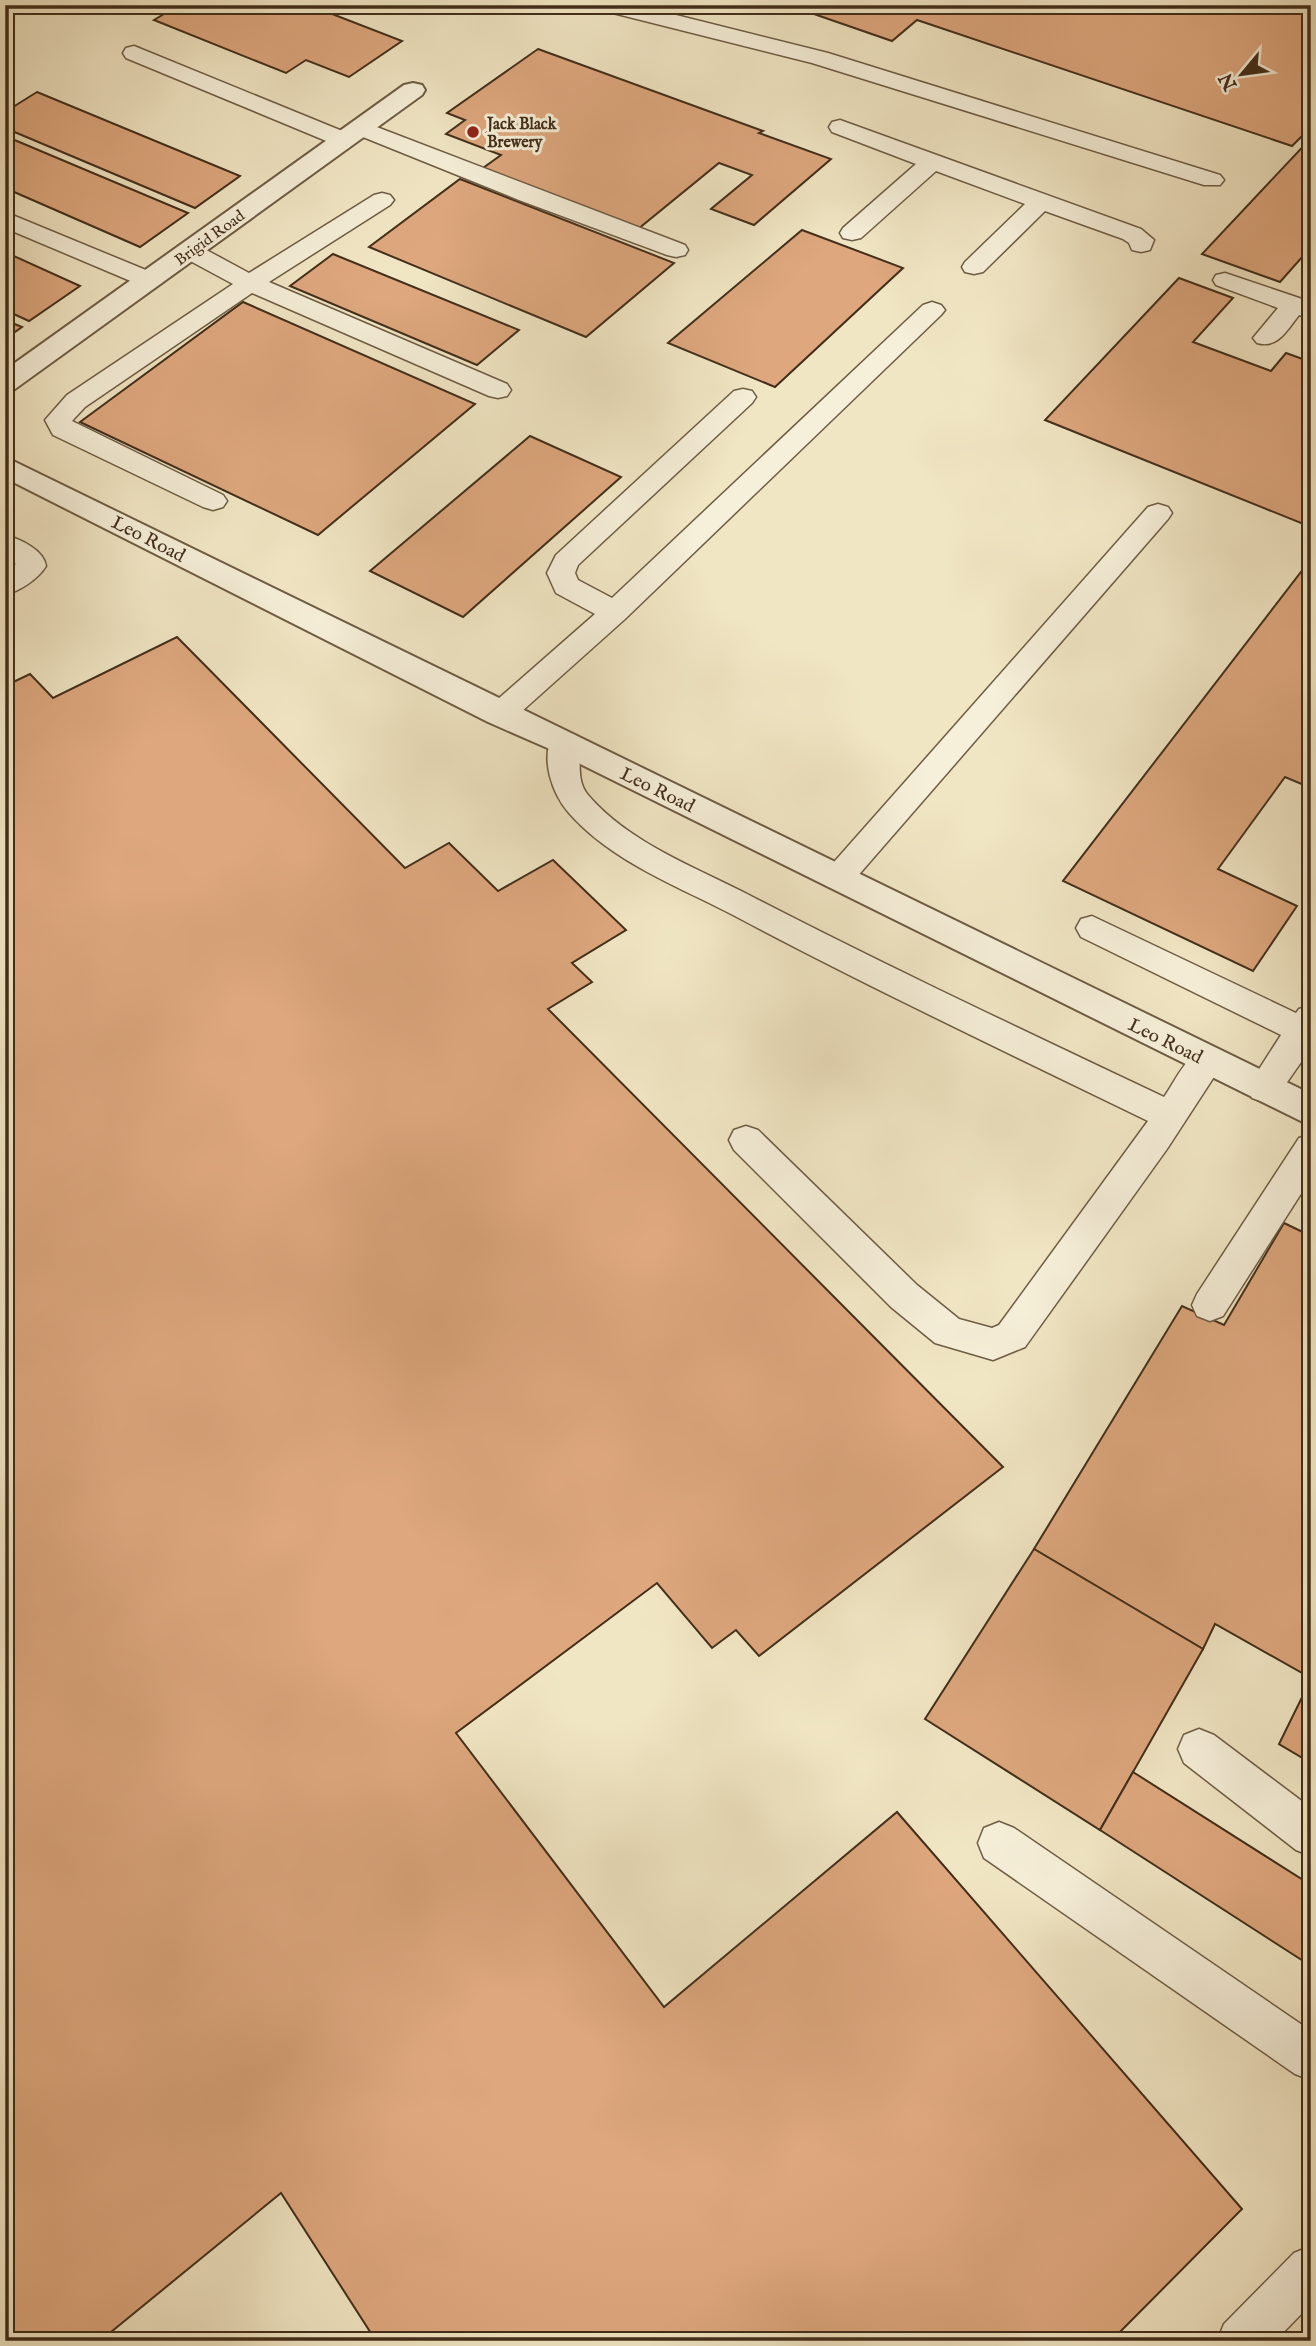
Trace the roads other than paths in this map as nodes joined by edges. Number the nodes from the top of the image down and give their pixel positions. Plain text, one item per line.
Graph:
1 (609, 5) edge
2 (134, 53) dead end
3 (413, 90) dead end
4 (840, 127) dead end
5 (352, 134) junction
6 (933, 161) junction
7 (1212, 180) dead end
8 (382, 200) dead end
9 (1041, 202) junction
10 (5, 219) edge
11 (852, 233) dead end
12 (1141, 245) dead end
13 (676, 250) dead end
14 (190, 251) junction
15 (974, 267) dead end
16 (149, 280) junction
17 (1225, 280) dead end
18 (250, 283) junction
19 (1302, 308) edge
20 (932, 310) dead end
21 (1266, 338) dead end
22 (5, 383) edge
23 (498, 390) dead end
24 (743, 397) dead end
25 (5, 466) edge
26 (213, 502) dead end
27 (1157, 513) dead end
28 (5, 544) edge
29 (5, 586) edge
30 (615, 612) junction
31 (500, 714) junction
32 (564, 742) junction
33 (838, 878) junction
34 (1092, 928) dead end
35 (1308, 1028) edge
36 (1208, 1060) junction
37 (1264, 1088) junction
38 (1311, 1111) edge
39 (1171, 1116) junction
40 (746, 1140) dead end
41 (1311, 1148) edge
42 (1301, 1183) edge
43 (1210, 1305) dead end
44 (1199, 1749) dead end
45 (1311, 1835) edge
46 (999, 1843) dead end
47 (1311, 2058) edge
48 (1311, 2270) edge
49 (1241, 2341) edge

1 - 7 lane
2 - 5 lane
3 - 5 street, Brigid Road
4 - 6 lane
5 - 13 lane
5 - 14 street, Brigid Road
6 - 9 lane
6 - 11 lane
8 - 18 lane
9 - 12 lane
9 - 15 lane
10 - 16 lane
14 - 16 street, Brigid Road
14 - 18 lane
16 - 22 street, Brigid Road
17 - 19 lane
18 - 23 lane
18 - 26 lane
19 - 21 lane
20 - 30 lane
24 - 30 lane
25 - 31 street, Leo Road
27 - 33 lane
28 - 29 lane
30 - 31 lane
31 - 32 street, Leo Road
32 - 33 street, Leo Road
32 - 39 lane
33 - 36 street, Leo Road
34 - 35 lane
35 - 37 lane
36 - 37 street, Leo Road
36 - 39 lane
37 - 38 street, Leo Road
39 - 40 lane
41 - 42 lane
42 - 43 lane
44 - 45 lane
46 - 47 lane
48 - 49 lane

